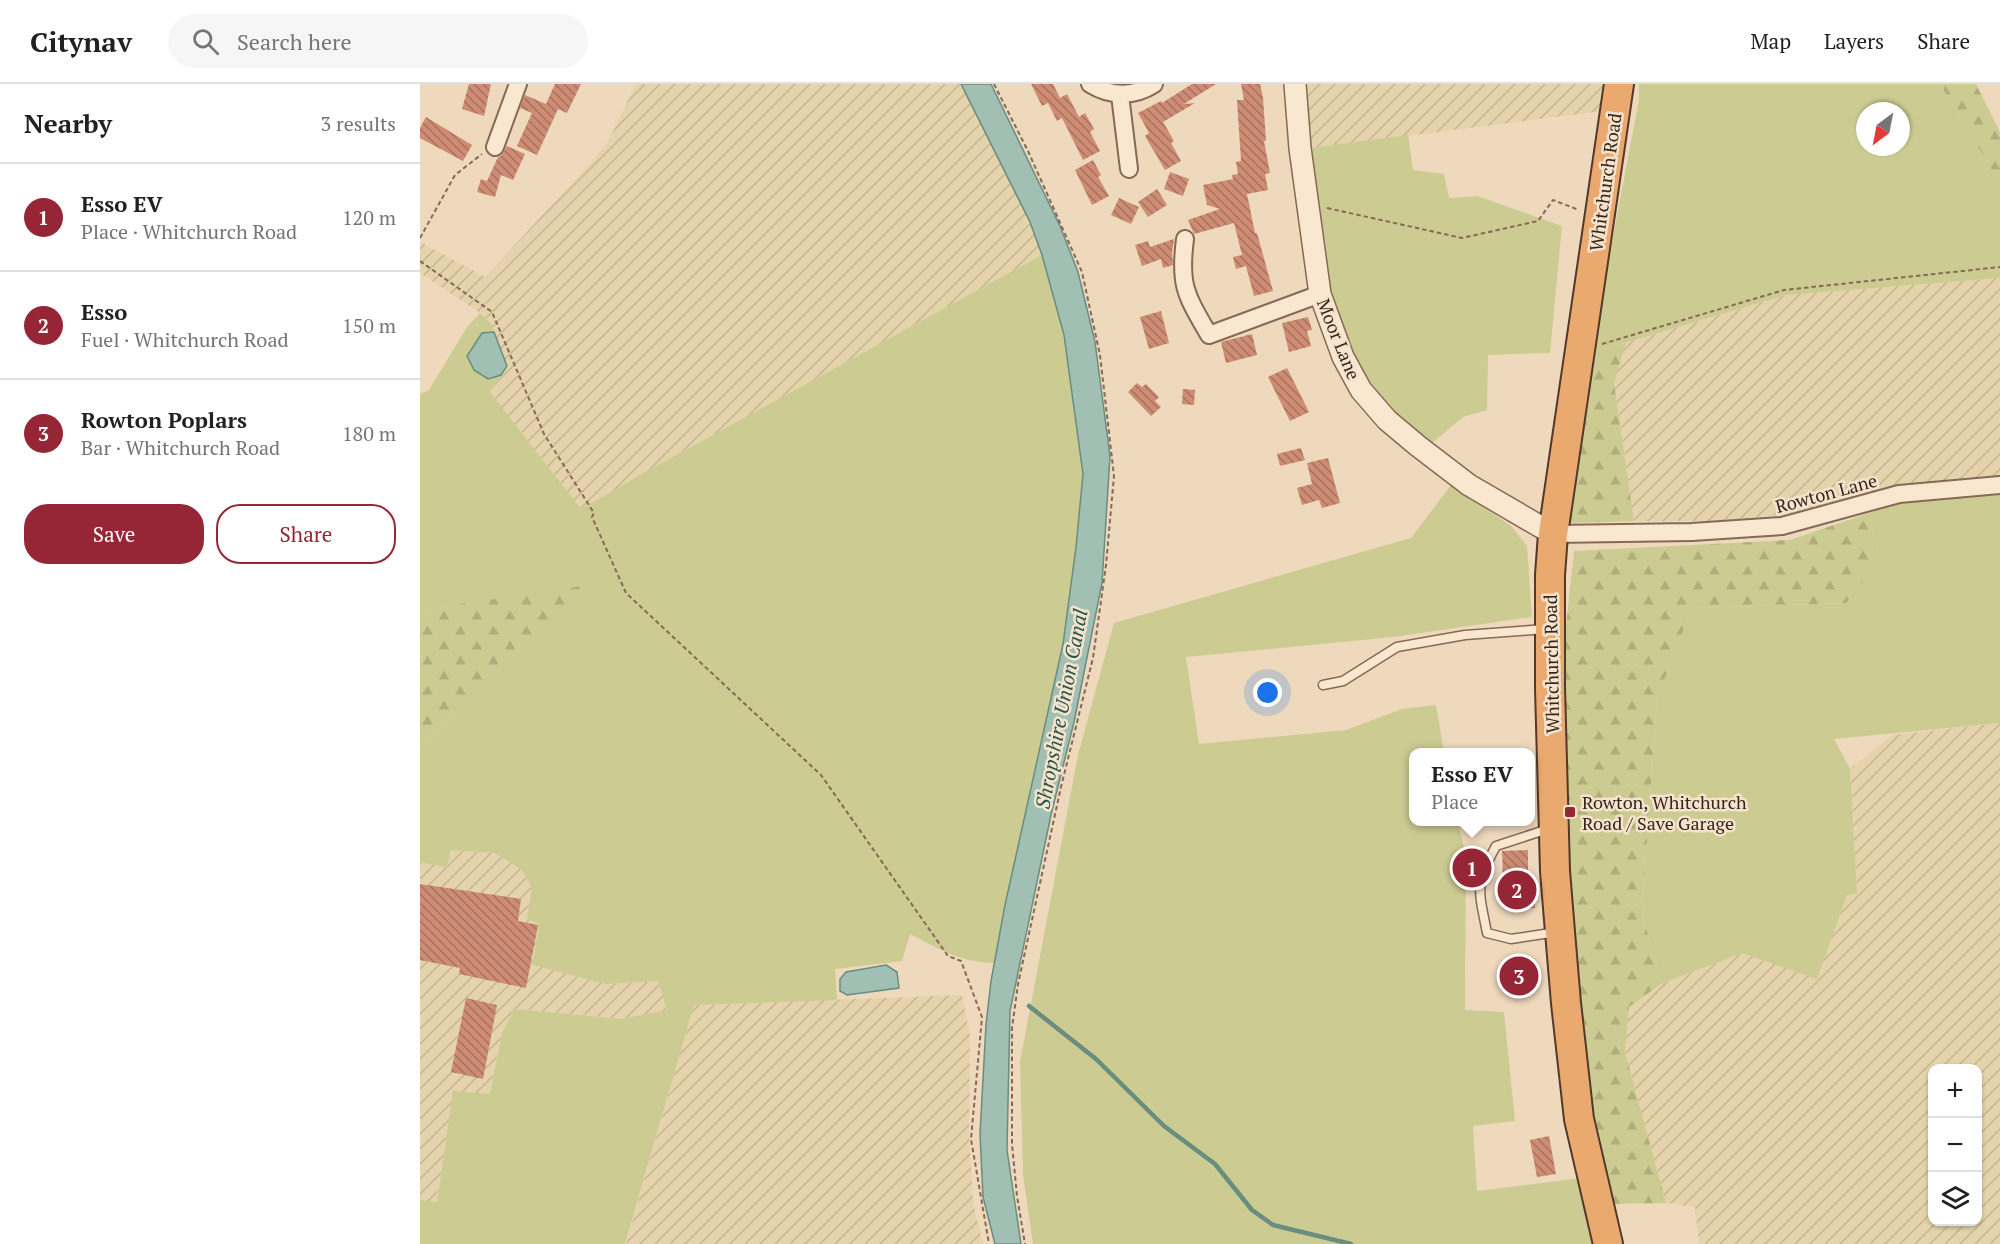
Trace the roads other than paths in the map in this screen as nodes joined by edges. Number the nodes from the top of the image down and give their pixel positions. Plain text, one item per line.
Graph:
1 (518, 84) edge
2 (1090, 84) edge
3 (1154, 84) edge
4 (1295, 84) edge
5 (1619, 84) edge
6 (1119, 95) junction
7 (495, 147) road end
8 (1129, 169) dead end
9 (1185, 239) dead end
10 (1320, 294) junction
11 (2000, 485) edge
12 (1553, 534) junction
13 (1550, 628) junction
14 (1323, 685) dead end
15 (1554, 826) junction
16 (1560, 932) junction
17 (1608, 1244) edge

1 - 7 street
2 - 6 street
3 - 6 street
4 - 10 street, Moor Lane
5 - 12 highway, Whitchurch Road
6 - 8 street
9 - 10 street
10 - 12 street, Moor Lane
11 - 12 street, Rowton Lane
12 - 13 highway, Whitchurch Road
13 - 14 lane
13 - 15 highway, Whitchurch Road
15 - 16 highway, Whitchurch Road
15 - 16 lane
16 - 17 highway, Whitchurch Road

